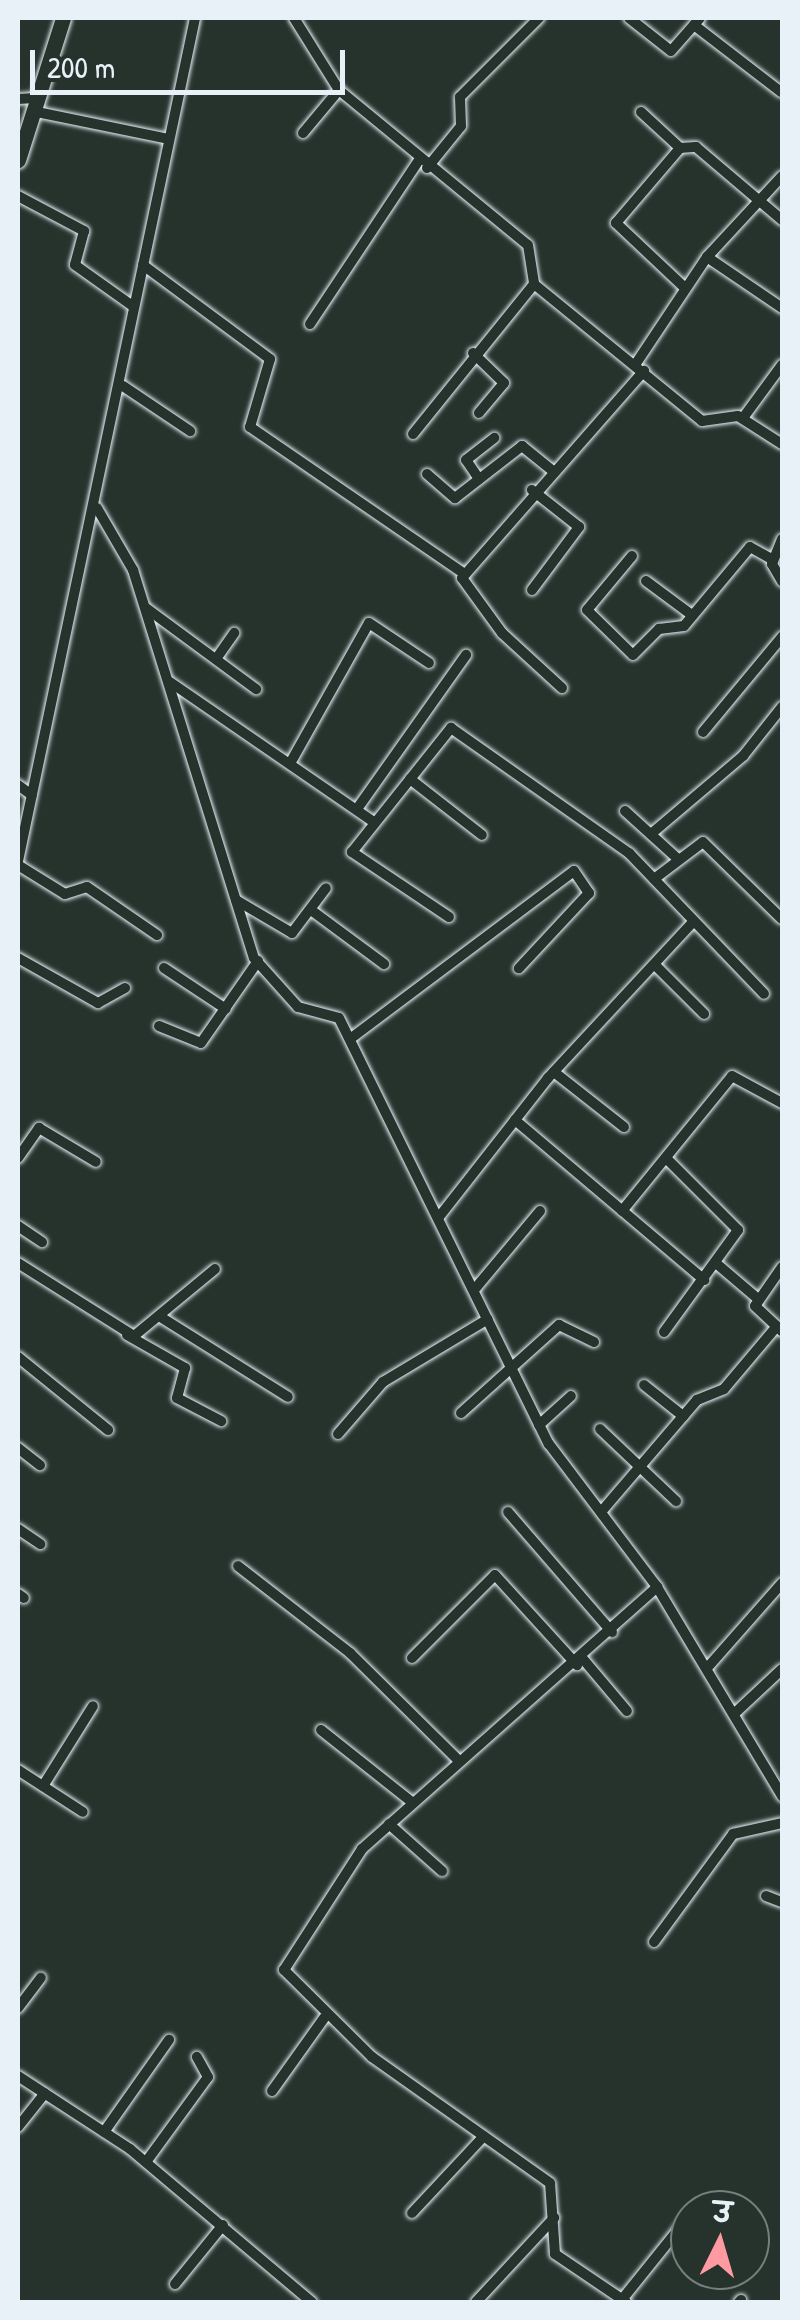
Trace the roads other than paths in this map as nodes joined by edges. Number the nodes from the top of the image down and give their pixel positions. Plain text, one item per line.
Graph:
1 (64, 18) edge
2 (194, 18) edge
3 (294, 18) edge
4 (539, 18) edge
5 (629, 18) edge
6 (697, 21) edge
7 (340, 90) junction
8 (781, 92) edge
9 (18, 99) edge
10 (33, 104) junction
11 (641, 112) dead end
12 (303, 132) dead end
13 (168, 138) junction
14 (680, 148) junction
15 (18, 160) edge
16 (423, 164) junction
17 (782, 176) edge
18 (18, 196) edge
19 (758, 202) junction
20 (782, 220) edge
21 (707, 257) junction
22 (143, 265) junction
23 (534, 284) junction
24 (685, 288) junction
25 (134, 308) junction
26 (782, 308) edge
27 (310, 324) dead end
28 (474, 352) junction
29 (782, 365) edge
30 (640, 368) junction
31 (123, 386) junction
32 (480, 412) dead end
33 (742, 418) junction
34 (190, 431) dead end
35 (413, 434) dead end
36 (494, 438) dead end
37 (782, 444) edge
38 (553, 471) junction
39 (427, 474) dead end
40 (479, 480) junction
41 (532, 490) junction
42 (97, 508) junction
43 (782, 539) edge
44 (632, 556) dead end
45 (772, 560) junction
46 (464, 573) junction
47 (646, 581) dead end
48 (782, 581) edge
49 (532, 590) dead end
50 (145, 607) junction
51 (692, 615) junction
52 (234, 633) dead end
53 (782, 637) edge
54 (466, 654) dead end
55 (216, 659) junction
56 (429, 663) dead end
57 (169, 682) junction
58 (562, 688) dead end
59 (256, 689) dead end
60 (782, 708) edge
61 (703, 732) dead end
62 (292, 760) junction
63 (410, 779) junction
64 (18, 785) edge
65 (32, 795) junction
66 (357, 808) junction
67 (625, 812) dead end
68 (374, 822) junction
69 (650, 834) junction
70 (482, 836) dead end
71 (678, 858) junction
72 (18, 863) edge
73 (654, 880) junction
74 (326, 888) dead end
75 (235, 899) junction
76 (311, 910) junction
77 (448, 917) dead end
78 (782, 919) edge
79 (694, 921) junction
80 (158, 936) dead end
81 (18, 958) edge
82 (258, 962) junction
83 (384, 964) dead end
84 (656, 966) junction
85 (164, 968) dead end
86 (519, 968) dead end
87 (124, 988) dead end
88 (764, 994) dead end
89 (226, 1009) junction
90 (704, 1014) dead end
91 (159, 1026) dead end
92 (350, 1040) junction
93 (554, 1072) junction
94 (782, 1102) edge
95 (515, 1120) junction
96 (624, 1127) dead end
97 (18, 1158) edge
98 (666, 1158) junction
99 (96, 1162) dead end
100 (540, 1211) dead end
101 (622, 1211) junction
102 (439, 1217) junction
103 (18, 1226) edge
104 (42, 1242) dead end
105 (18, 1262) edge
106 (717, 1264) junction
107 (782, 1267) edge
108 (215, 1269) dead end
109 (704, 1280) junction
110 (474, 1290) junction
111 (758, 1298) junction
112 (160, 1316) junction
113 (488, 1319) junction
114 (780, 1328) edge
115 (664, 1332) dead end
116 (126, 1335) junction
117 (594, 1342) dead end
118 (18, 1357) edge
119 (512, 1368) junction
120 (644, 1385) dead end
121 (571, 1396) dead end
122 (288, 1397) dead end
123 (461, 1413) dead end
124 (684, 1416) junction
125 (221, 1421) dead end
126 (539, 1424) junction
127 (600, 1429) dead end
128 (108, 1430) dead end
129 (338, 1434) dead end
130 (18, 1448) edge
131 (40, 1465) dead end
132 (642, 1466) junction
133 (676, 1501) dead end
134 (508, 1512) dead end
135 (602, 1512) junction
136 (18, 1528) edge
137 (40, 1544) dead end
138 (238, 1566) dead end
139 (782, 1583) edge
140 (657, 1587) junction
141 (612, 1632) junction
142 (412, 1658) dead end
143 (580, 1662) junction
144 (708, 1667) junction
145 (782, 1669) edge
146 (92, 1706) dead end
147 (627, 1710) dead end
148 (735, 1713) junction
149 (320, 1730) dead end
150 (459, 1761) junction
151 (18, 1770) edge
152 (777, 1774) edge
153 (43, 1786) junction
154 (782, 1796) edge
155 (412, 1802) junction
156 (83, 1812) dead end
157 (782, 1823) edge
158 (389, 1824) junction
159 (442, 1871) dead end
160 (766, 1896) dead end
161 (782, 1902) edge
162 (654, 1942) dead end
163 (41, 1978) dead end
164 (18, 2008) edge
165 (324, 2018) junction
166 (168, 2040) dead end
167 (197, 2056) dead end
168 (18, 2076) edge
169 (272, 2091) dead end
170 (45, 2093) junction
171 (18, 2127) edge
172 (104, 2132) junction
173 (484, 2136) junction
174 (146, 2162) junction
175 (412, 2213) dead end
176 (554, 2218) junction
177 (223, 2225) junction
178 (670, 2241) edge
179 (175, 2284) dead end
180 (312, 2302) edge
181 (476, 2302) edge
182 (623, 2302) edge

1 - 10 main road
2 - 13 street
3 - 7 street
4 - 16 street
5 - 6 street
6 - 8 street
7 - 12 street
7 - 16 street
9 - 10 street
10 - 13 street
10 - 15 main road
11 - 14 street
13 - 22 street
14 - 19 street
14 - 24 street
16 - 23 street
16 - 27 street
17 - 19 street
18 - 25 street
19 - 20 street
19 - 21 street
21 - 24 street
21 - 26 street
22 - 25 street
22 - 46 street
23 - 28 street
23 - 30 street
24 - 30 street
25 - 31 street
28 - 32 street
28 - 35 street
29 - 33 street
30 - 33 street
30 - 38 street
31 - 34 street
31 - 42 street
33 - 37 street
36 - 40 street
38 - 40 street
38 - 41 street
39 - 40 street
41 - 46 street
41 - 49 street
42 - 50 street
42 - 65 street
43 - 45 street
44 - 51 street
45 - 48 street
45 - 51 street
46 - 58 street
47 - 51 street
50 - 55 street
50 - 57 street
52 - 55 street
53 - 61 street
54 - 66 street
55 - 59 street
56 - 62 street
57 - 62 street
57 - 75 street
60 - 69 street
62 - 66 street
63 - 68 street
63 - 70 street
63 - 73 street
64 - 65 street
65 - 72 street
66 - 68 street
67 - 69 street
68 - 77 street
69 - 71 street
71 - 73 street
71 - 78 street
72 - 80 street
73 - 79 street
74 - 76 street
75 - 76 street
75 - 82 street
76 - 83 street
79 - 84 street
79 - 88 street
81 - 87 street
82 - 89 street
82 - 92 street
84 - 90 street
84 - 93 street
85 - 89 street
86 - 92 street
89 - 91 street
92 - 102 street
93 - 95 street
93 - 96 street
94 - 98 street
95 - 101 street
95 - 102 street
97 - 99 street
98 - 101 street
98 - 106 street
100 - 110 street
101 - 109 street
102 - 110 street
103 - 104 street
105 - 116 street
106 - 109 street
106 - 111 street
107 - 111 street
108 - 112 street
109 - 115 street
110 - 113 street
111 - 114 street
112 - 116 street
112 - 122 street
113 - 119 street
113 - 129 street
114 - 124 street
116 - 125 street
117 - 119 street
118 - 128 street
119 - 123 street
119 - 126 street
120 - 124 street
121 - 126 street
124 - 132 street
126 - 135 street
127 - 132 street
130 - 131 street
132 - 133 street
132 - 135 street
134 - 141 street
135 - 140 street
136 - 137 street
138 - 150 street
139 - 144 street
140 - 141 street
140 - 144 street
141 - 143 street
142 - 143 street
143 - 147 street
143 - 150 street
144 - 148 street
145 - 148 street
146 - 153 street
148 - 152 street
149 - 155 street
150 - 155 street
151 - 153 street
152 - 154 street
153 - 156 street
155 - 158 street
157 - 162 street
158 - 159 street
158 - 165 street
160 - 161 street
163 - 164 street
165 - 169 street
165 - 173 street
166 - 172 street
167 - 174 street
168 - 170 street
170 - 171 street
170 - 172 street
172 - 174 street
173 - 175 street
173 - 176 street
174 - 177 street
176 - 181 street
176 - 182 street
177 - 179 street
177 - 180 street
178 - 182 street

